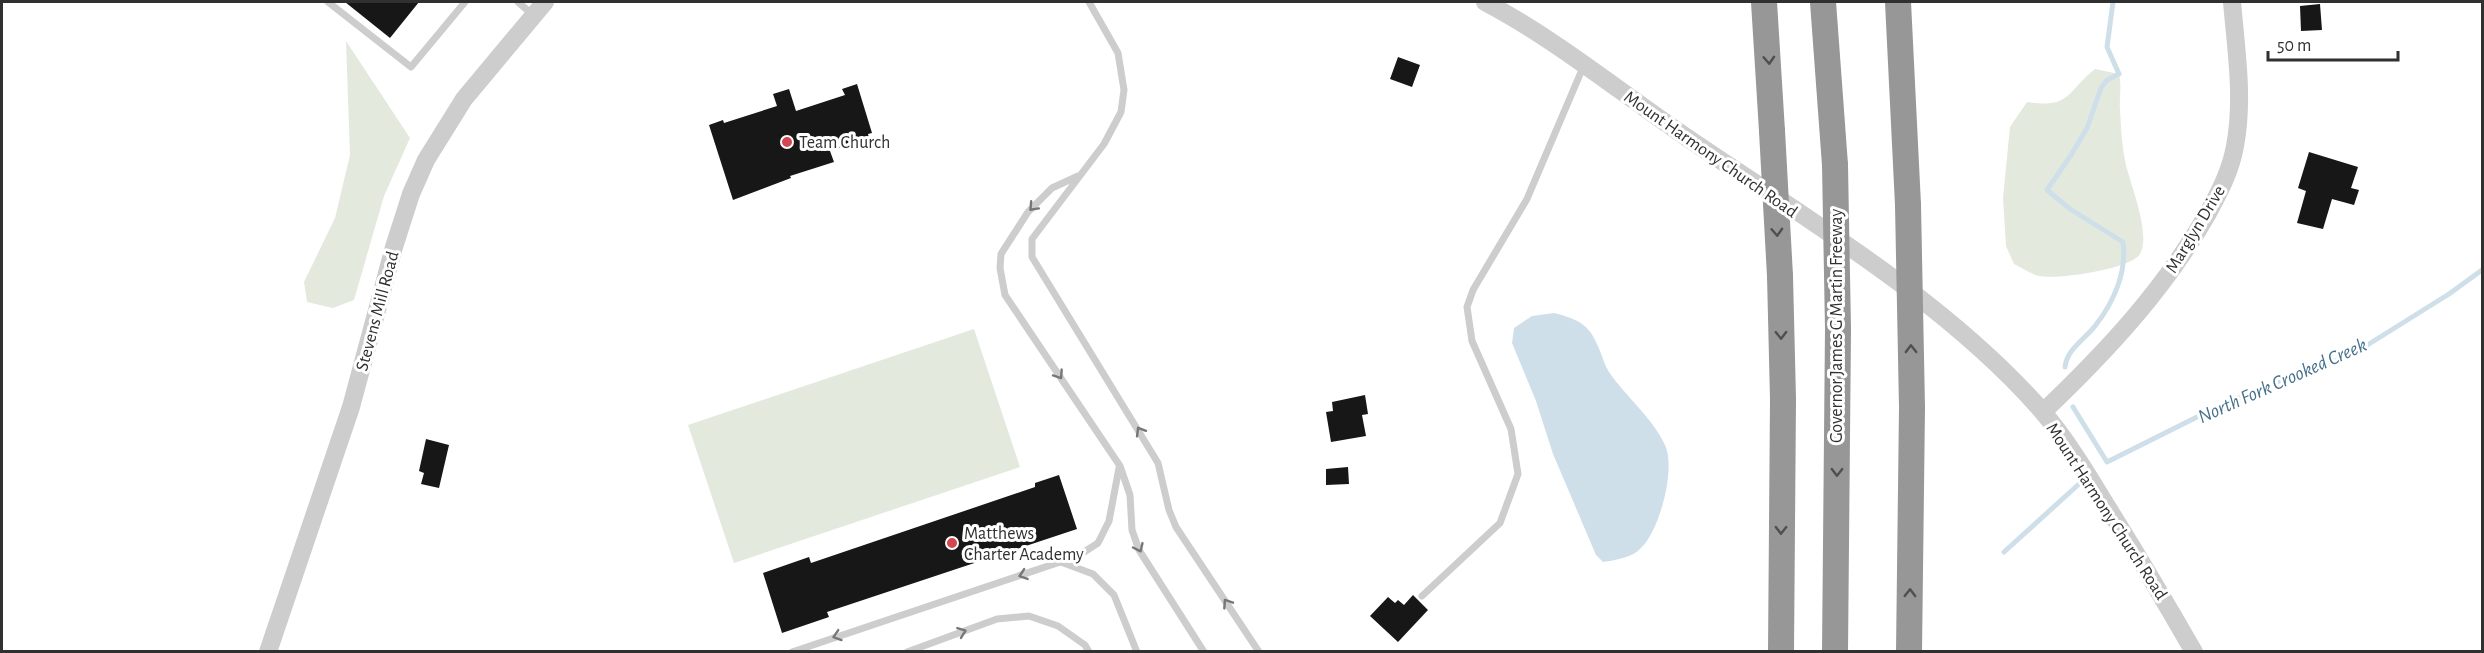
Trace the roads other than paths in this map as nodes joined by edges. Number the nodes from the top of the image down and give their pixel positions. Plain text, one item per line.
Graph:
1 (328, 2) edge
2 (465, 2) edge
3 (518, 2) edge
4 (1089, 2) edge
5 (1485, 2) edge
6 (1764, 2) edge
7 (1823, 2) edge
8 (1828, 2) edge
9 (1891, 2) edge
10 (1898, 2) edge
11 (2232, 2) edge
12 (539, 8) edge
13 (1584, 65) junction
14 (1831, 110) junction
15 (1905, 125) junction
16 (1080, 175) junction
17 (2043, 412) junction
18 (1120, 466) junction
19 (1061, 562) junction
20 (1422, 596) dead end
21 (268, 651) edge
22 (792, 651) edge
23 (907, 651) edge
24 (1089, 651) edge
25 (1137, 651) edge
26 (1204, 651) edge
27 (1259, 651) edge
28 (1781, 651) edge
29 (1835, 651) edge
30 (1909, 651) edge
31 (2194, 651) edge

1 - 2 lane
3 - 12 lane
4 - 16 lane
5 - 13 street, Mount Harmony Church Road
6 -> 28 highway, bridge
7 - 14 highway, Governor James G Martin Freeway
8 - 14 highway
9 - 15 highway
10 - 15 highway
11 - 17 street, Marglyn Drive
12 - 21 street, Stevens Mill Road
13 - 17 street, Mount Harmony Church Road
13 - 20 lane
14 -> 29 highway, Governor James G Martin Freeway, bridge
30 -> 15 highway, bridge
16 -> 18 lane
27 -> 16 lane
17 - 31 street, Mount Harmony Church Road
18 - 19 lane
18 -> 26 lane
19 -> 22 lane
19 - 25 lane
23 -> 24 lane

